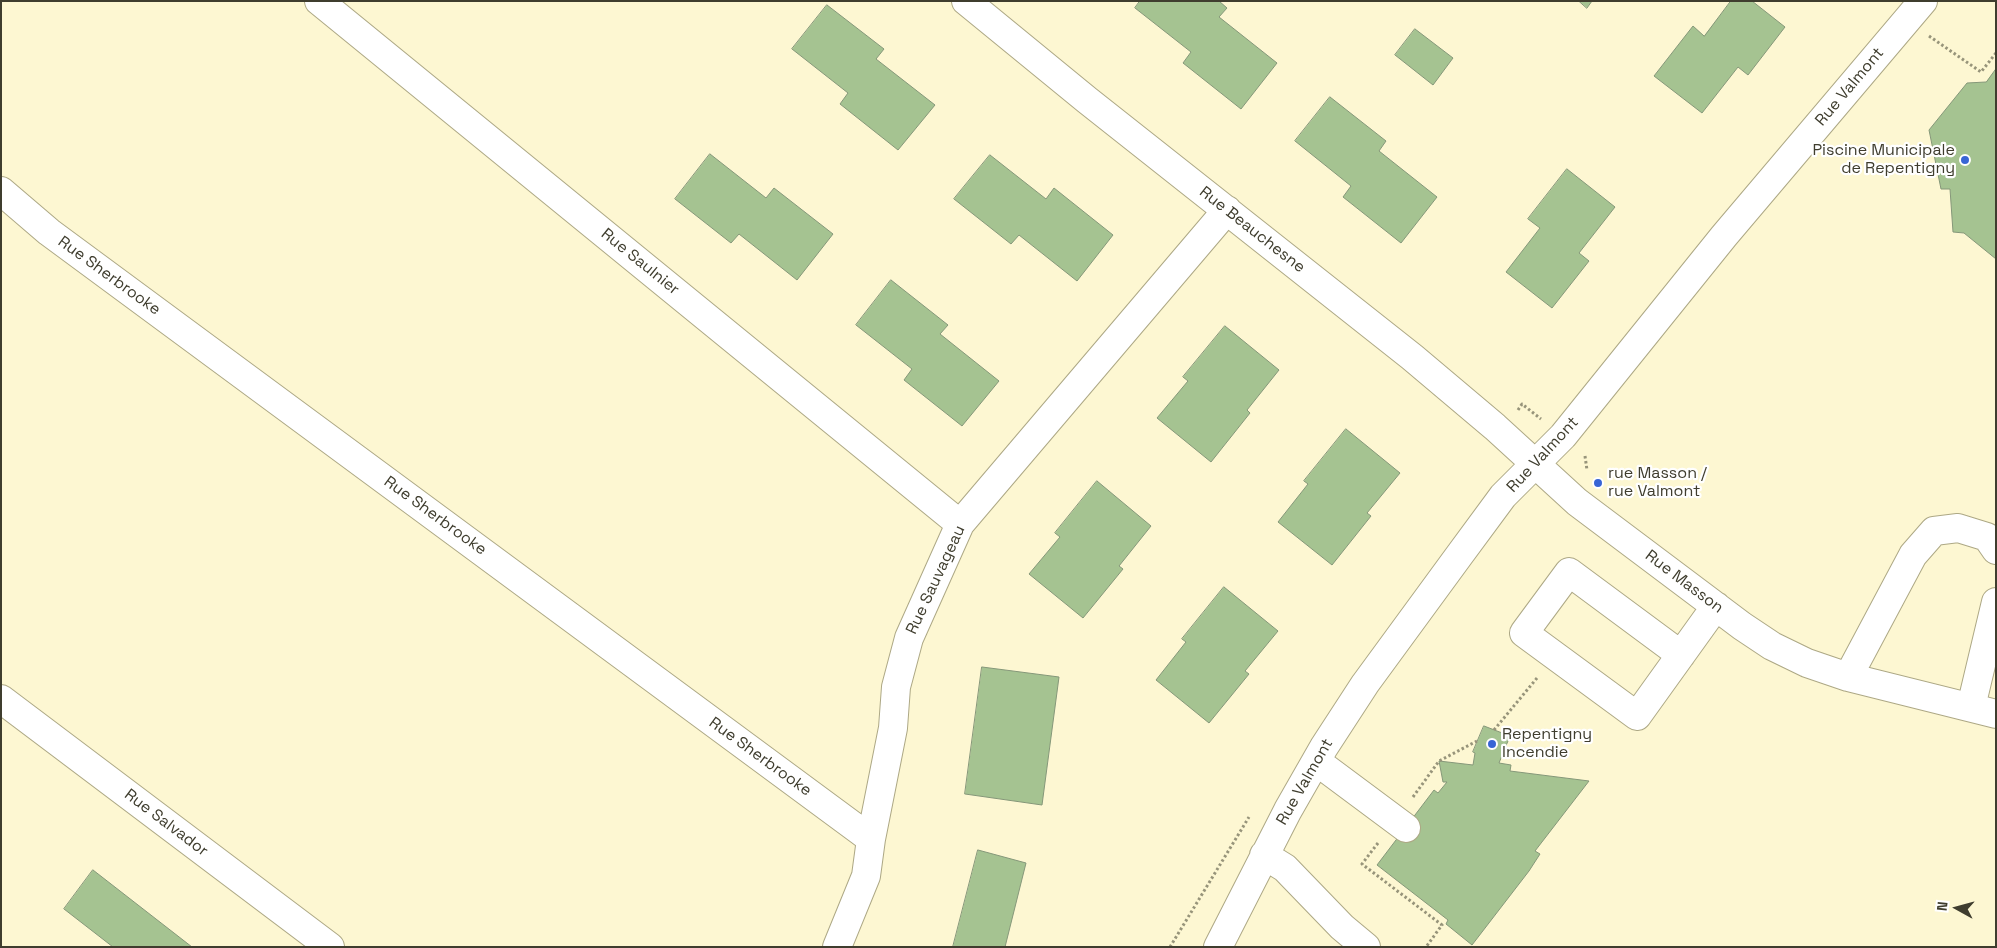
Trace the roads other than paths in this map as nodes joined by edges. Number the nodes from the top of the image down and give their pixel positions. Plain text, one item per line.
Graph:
1 (319, 1) edge
2 (966, 1) edge
3 (1923, 1) edge
4 (1, 191) edge
5 (1227, 210) junction
6 (1534, 464) junction
7 (960, 524) junction
8 (1996, 550) edge
9 (1996, 602) edge
10 (1716, 606) junction
11 (1681, 655) junction
12 (1848, 677) junction
13 (1, 699) edge
14 (1984, 711) edge
15 (1316, 762) junction
16 (1401, 824) road end
17 (871, 839) junction
18 (1264, 856) junction
19 (330, 947) edge
20 (837, 947) edge
21 (1218, 947) edge
22 (1366, 947) edge

1 - 7 street, Rue Saulnier
2 - 5 street, Rue Beauchesne
3 - 6 street, Rue Valmont
4 - 17 street, Rue Sherbrooke
5 - 6 street, Rue Beauchesne
5 - 7 street, Rue Sauvageau
6 - 10 street, Rue Masson
6 - 15 street, Rue Valmont
7 - 17 street, Rue Sauvageau
8 - 12 street
9 - 14 street, Rue Masson
10 - 11 street
10 - 12 street, Rue Masson
11 - 11 street
12 - 14 street, Rue Masson
13 - 19 street, Rue Salvador
15 - 16 street
15 - 18 street, Rue Valmont
17 - 20 street, Rue Sauvageau
18 - 21 street, Rue Valmont
18 - 22 street

